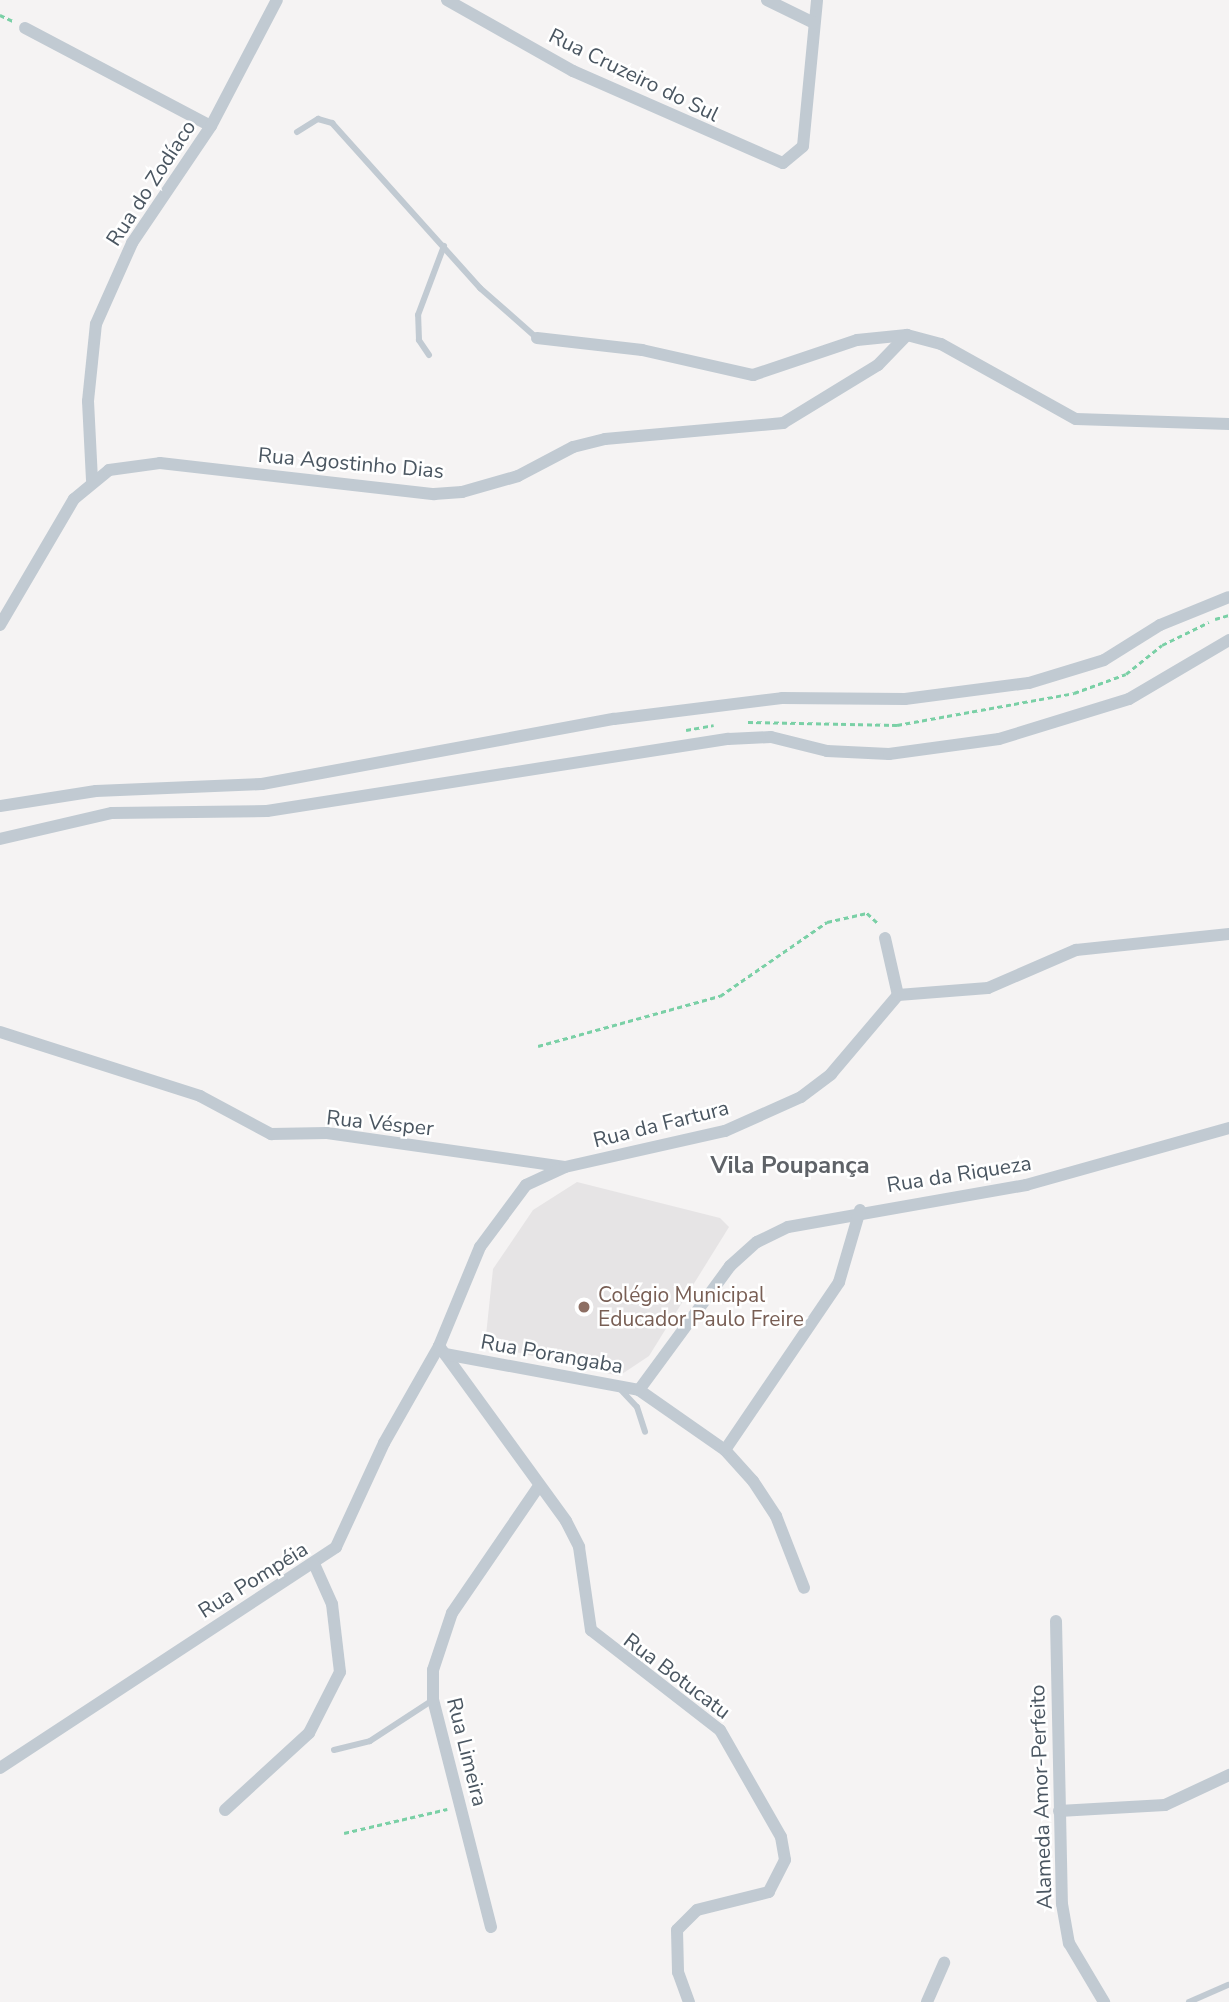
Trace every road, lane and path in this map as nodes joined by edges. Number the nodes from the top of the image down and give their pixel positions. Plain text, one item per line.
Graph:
1 (277, 0) edge
2 (447, 0) edge
3 (767, 0) edge
4 (817, 0) edge
5 (814, 23) junction
6 (25, 28) dead end
7 (211, 127) junction
8 (297, 132) dead end
9 (444, 246) junction
10 (907, 335) junction
11 (537, 338) joint
12 (429, 355) dead end
13 (1229, 424) edge
14 (92, 480) junction
15 (1229, 597) edge
16 (0, 625) edge
17 (1229, 640) edge
18 (0, 806) edge
19 (0, 839) edge
20 (1229, 934) edge
21 (885, 938) joint
22 (898, 995) junction
23 (0, 1032) edge
24 (538, 1046) dead end
25 (1229, 1128) edge
26 (565, 1167) junction
27 (860, 1210) junction
28 (442, 1350) junction
29 (604, 1381) junction
30 (639, 1390) junction
31 (645, 1432) dead end
32 (725, 1450) junction
33 (539, 1486) junction
34 (315, 1566) junction
35 (804, 1588) dead end
36 (1056, 1621) dead end
37 (433, 1700) junction
38 (334, 1750) dead end
39 (0, 1768) edge
40 (1229, 1775) edge
41 (461, 1806) junction
42 (225, 1810) dead end
43 (1059, 1811) junction
44 (344, 1833) dead end
45 (491, 1927) dead end
46 (944, 1963) dead end
47 (1228, 1985) edge
48 (689, 2002) edge
49 (927, 2002) edge
50 (1104, 2002) edge
51 (1189, 2002) edge

1 - 7 street, Rua do Zodíaco
2 - 5 street, Rua Cruzeiro do Sul
3 - 5 street
4 - 5 street
6 - 7 street
7 - 14 street, Rua do Zodíaco
8 - 9 lane
9 - 11 lane
9 - 12 lane
10 - 11 street
10 - 13 street
10 - 14 street, Rua Agostinho Dias
14 - 16 street
15 - 18 street
17 - 19 street
20 - 22 street
21 - 22 street
21 - 24 path
22 - 26 street, Rua da Fartura
23 - 26 street, Rua Vésper
25 - 27 street, Rua da Riqueza
26 - 28 street, Rua da Fartura
27 - 30 street, Rua da Riqueza
27 - 32 street
28 - 29 street, Rua Porangaba
28 - 33 street, Rua Botucatu
28 - 34 street, Rua Pompéia
29 - 30 street, Rua Porangaba
29 - 31 lane
30 - 32 street, Rua Porangaba
32 - 35 street, Rua Porangaba
33 - 37 street, Rua Limeira
33 - 48 street, Rua Botucatu
34 - 39 street, Rua Pompéia
34 - 42 street
36 - 43 street, Alameda Amor-Perfeito
37 - 38 lane
37 - 41 street, Rua Limeira
40 - 43 street
41 - 44 path
41 - 45 street, Rua Limeira
43 - 50 street, Alameda Amor-Perfeito
46 - 49 street
47 - 51 lane

